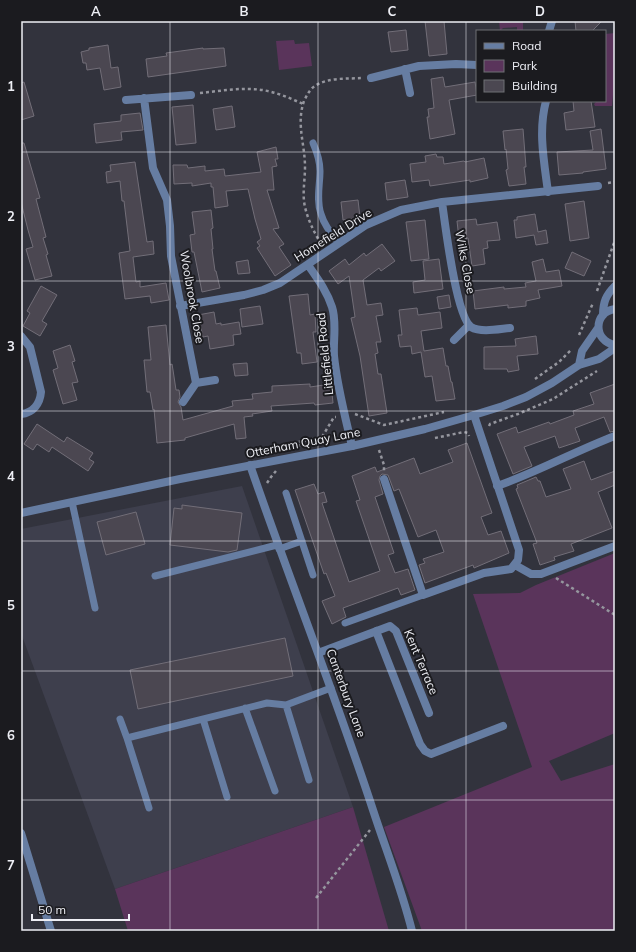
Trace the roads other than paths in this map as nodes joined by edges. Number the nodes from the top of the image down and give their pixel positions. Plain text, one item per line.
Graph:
1 (476, 66) edge
2 (405, 69) junction
3 (371, 78) road end
4 (410, 93) dead end
5 (191, 94) road end
6 (144, 98) junction
7 (126, 100) dead end
8 (546, 102) edge
9 (313, 143) dead end
10 (598, 186) dead end
11 (548, 192) junction
12 (442, 202) junction
13 (339, 243) junction
14 (308, 264) junction
15 (615, 286) edge
16 (180, 306) junction
17 (615, 309) edge
18 (603, 315) junction
19 (469, 325) junction
20 (510, 328) dead end
21 (598, 328) junction
22 (21, 336) edge
23 (454, 340) dead end
24 (615, 347) edge
25 (579, 365) junction
26 (215, 380) dead end
27 (196, 383) junction
28 (183, 402) dead end
29 (21, 414) edge
30 (474, 415) junction
31 (615, 436) edge
32 (352, 446) junction
33 (250, 465) junction
34 (384, 479) road end
35 (497, 486) junction
36 (286, 493) dead end
37 (72, 502) junction
38 (21, 513) edge
39 (302, 541) junction
40 (615, 546) edge
41 (278, 547) junction
42 (515, 565) junction
43 (313, 575) dead end
44 (155, 576) dead end
45 (423, 595) junction
46 (95, 608) dead end
47 (345, 623) dead end
48 (376, 631) junction
49 (318, 653) junction
50 (331, 688) junction
51 (286, 705) junction
52 (245, 708) junction
53 (429, 713) dead end
54 (120, 719) dead end
55 (203, 720) junction
56 (503, 726) dead end
57 (127, 738) junction
58 (309, 780) dead end
59 (275, 791) dead end
60 (227, 797) dead end
61 (149, 808) dead end
62 (21, 833) edge
63 (51, 931) edge
64 (412, 931) edge

1 - 2 street
2 - 3 street
2 - 4 street
5 - 6 street
6 - 7 street
6 - 16 street, Woolbrook Close
8 - 11 street
9 - 13 lane
10 - 11 street, Homefield Drive
11 - 12 street, Homefield Drive
12 - 13 street, Homefield Drive
12 - 19 street, Wilks Close
13 - 14 street, Homefield Drive
14 - 16 street, Homefield Drive
14 - 32 street, Littlefield Road
15 - 18 street
16 - 27 street, Woolbrook Close
17 - 18 street
18 - 21 street
19 - 20 street
19 - 23 street
21 - 24 street
21 - 25 street
22 - 29 street
24 - 25 street, Otterham Quay Lane
25 - 30 street, Otterham Quay Lane
26 - 27 street
27 - 28 street
30 - 32 street, Otterham Quay Lane
30 - 35 street
31 - 35 street
32 - 33 street, Otterham Quay Lane
33 - 37 street, Otterham Quay Lane
33 - 41 street, Canterbury Lane
34 - 45 street
35 - 42 street
36 - 39 lane
37 - 38 street, Otterham Quay Lane
37 - 46 lane
39 - 41 lane
39 - 43 lane
40 - 42 street
41 - 44 lane
41 - 49 street, Canterbury Lane
42 - 45 street
45 - 47 lane
48 - 49 street, Kent Terrace
48 - 53 street, Kent Terrace
48 - 56 street
49 - 50 street, Canterbury Lane
50 - 51 lane
50 - 64 street, Canterbury Lane
51 - 52 lane
51 - 58 lane
52 - 55 lane
52 - 59 lane
54 - 57 lane
55 - 57 lane
55 - 60 lane
57 - 61 lane
62 - 63 street

